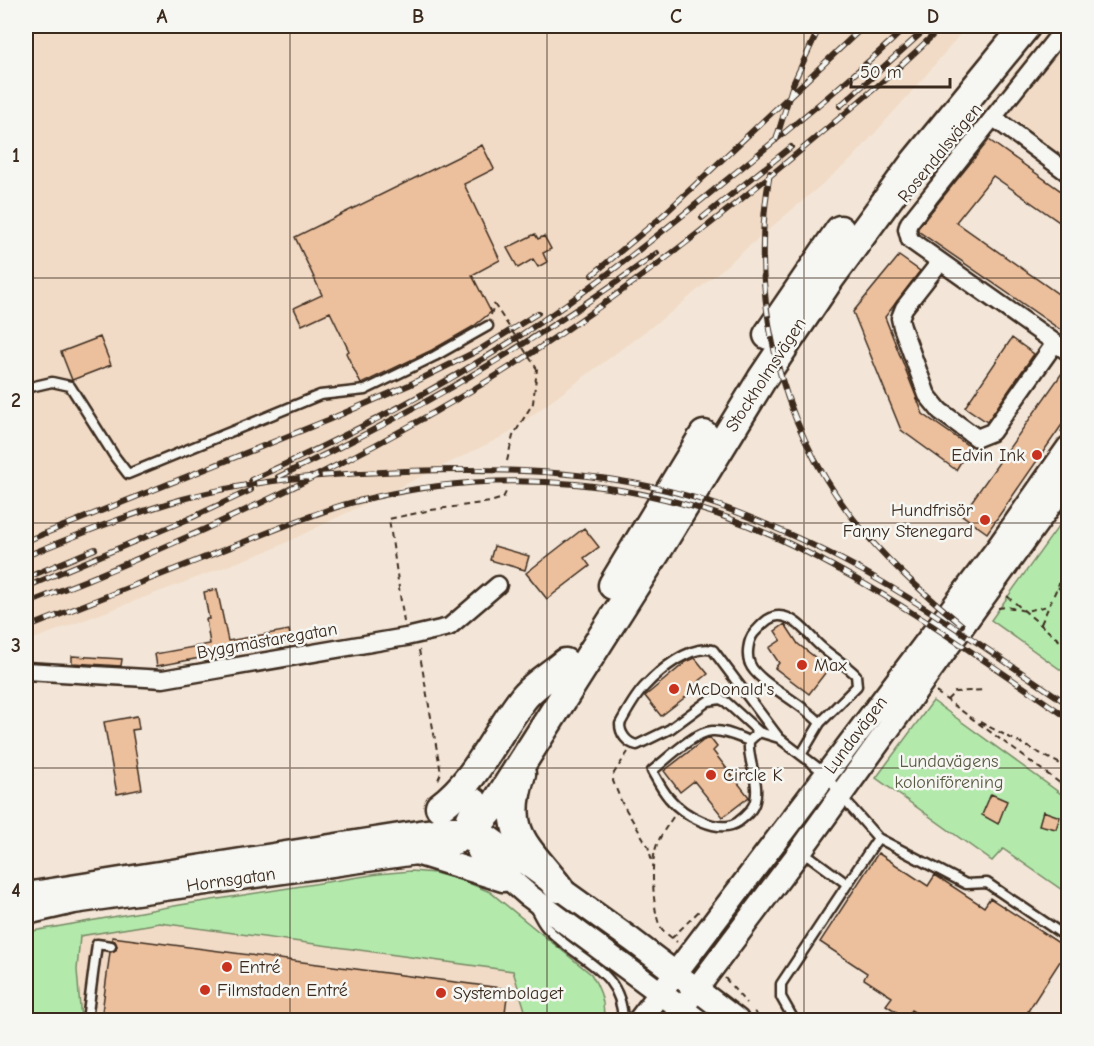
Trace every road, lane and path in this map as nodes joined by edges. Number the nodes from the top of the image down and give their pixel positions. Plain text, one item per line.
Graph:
1 (1001, 26) edge
2 (1026, 26) edge
3 (1066, 26) edge
4 (994, 118) junction
5 (1068, 173) edge
6 (940, 262) junction
7 (494, 304) dead end
8 (488, 326) dead end
9 (1062, 348) edge
10 (26, 388) edge
11 (1068, 421) edge
12 (1064, 441) edge
13 (507, 461) dead end
14 (1068, 480) edge
15 (507, 490) dead end
16 (1068, 563) edge
17 (498, 585) dead end
18 (1058, 586) junction
19 (1003, 593) dead end
20 (1068, 598) edge
21 (1050, 606) junction
22 (993, 610) dead end
23 (1025, 611) junction
24 (1041, 624) junction
25 (411, 636) junction
26 (1068, 648) edge
27 (565, 663) junction
28 (26, 671) edge
29 (931, 688) dead end
30 (984, 690) dead end
31 (947, 700) junction
32 (972, 718) junction
33 (820, 723) junction
34 (759, 732) junction
35 (780, 738) junction
36 (749, 741) junction
37 (632, 744) junction
38 (535, 745) junction
39 (801, 755) junction
40 (1068, 768) edge
41 (826, 774) junction
42 (1068, 789) edge
43 (438, 795) junction
44 (840, 795) junction
45 (476, 800) joint
46 (680, 808) junction
47 (471, 830) junction
48 (878, 838) junction
49 (374, 839) junction
50 (801, 850) junction
51 (426, 851) junction
52 (653, 864) junction
53 (129, 878) junction
54 (26, 883) edge
55 (846, 884) junction
56 (559, 888) junction
57 (520, 889) junction
58 (26, 894) edge
59 (707, 904) dead end
60 (26, 913) edge
61 (1068, 938) edge
62 (111, 946) dead end
63 (677, 973) junction
64 (727, 980) dead end
65 (697, 988) junction
66 (662, 993) junction
67 (684, 1016) edge
68 (87, 1020) edge
69 (623, 1020) edge
70 (640, 1020) edge
71 (737, 1020) edge
72 (763, 1020) edge
73 (794, 1020) edge

1 - 27 highway, Stockholmsvägen
2 - 38 highway, Stockholmsvägen
3 - 4 street, Rosendalsvägen
4 - 5 street
4 - 6 street, Rosendalsvägen
6 - 9 street, Rosendalsvägen
6 - 9 street
7 - 13 path, bridge
8 - 10 lane
11 - 12 path
12 - 41 main road, Lundavägen
14 - 44 main road, Lundavägen
15 - 25 path
16 - 18 path
17 - 25 street, Byggmästaregatan
18 - 20 path
18 - 21 path
19 - 23 path
21 - 23 path
21 - 24 path
22 - 23 path
23 - 24 path
24 - 26 path
25 - 28 street, Byggmästaregatan
25 - 43 path
27 - 43 highway, Stockholmsvägen
27 - 45 highway, Stockholmsvägen
29 - 31 path
30 - 31 path
31 - 32 path
32 - 40 path
32 - 42 path
33 - 33 lane
33 - 39 lane
34 - 35 lane
34 - 36 lane
34 - 37 lane
35 - 37 lane
35 - 39 lane
36 - 46 lane
36 - 46 lane
37 - 52 path
38 - 47 highway
38 - 56 highway
39 - 41 lane
41 - 44 lane
41 - 63 main road, Lundavägen
43 - 49 main road, Hornsgatan
44 - 48 lane
44 - 50 main road, Lundavägen
45 - 47 main road
46 - 52 path
47 - 49 main road, Hornsgatan
47 - 51 highway
47 - 56 main road
47 - 57 main road
48 - 55 lane
48 - 61 lane
49 - 53 main road, Hornsgatan
50 - 55 lane
50 - 65 main road, Lundavägen
51 - 57 main road
51 - 60 main road, Hornsgatan
52 - 59 path
53 - 54 main road
53 - 58 main road, Hornsgatan
55 - 73 lane
56 - 63 main road
57 - 66 main road
57 - 69 lane
62 - 68 lane
63 - 65 main road
63 - 66 main road, Lundavägen
64 - 72 path
65 - 67 main road, Lundavägen
65 - 71 main road
66 - 67 main road
66 - 70 main road, Lundavägen

